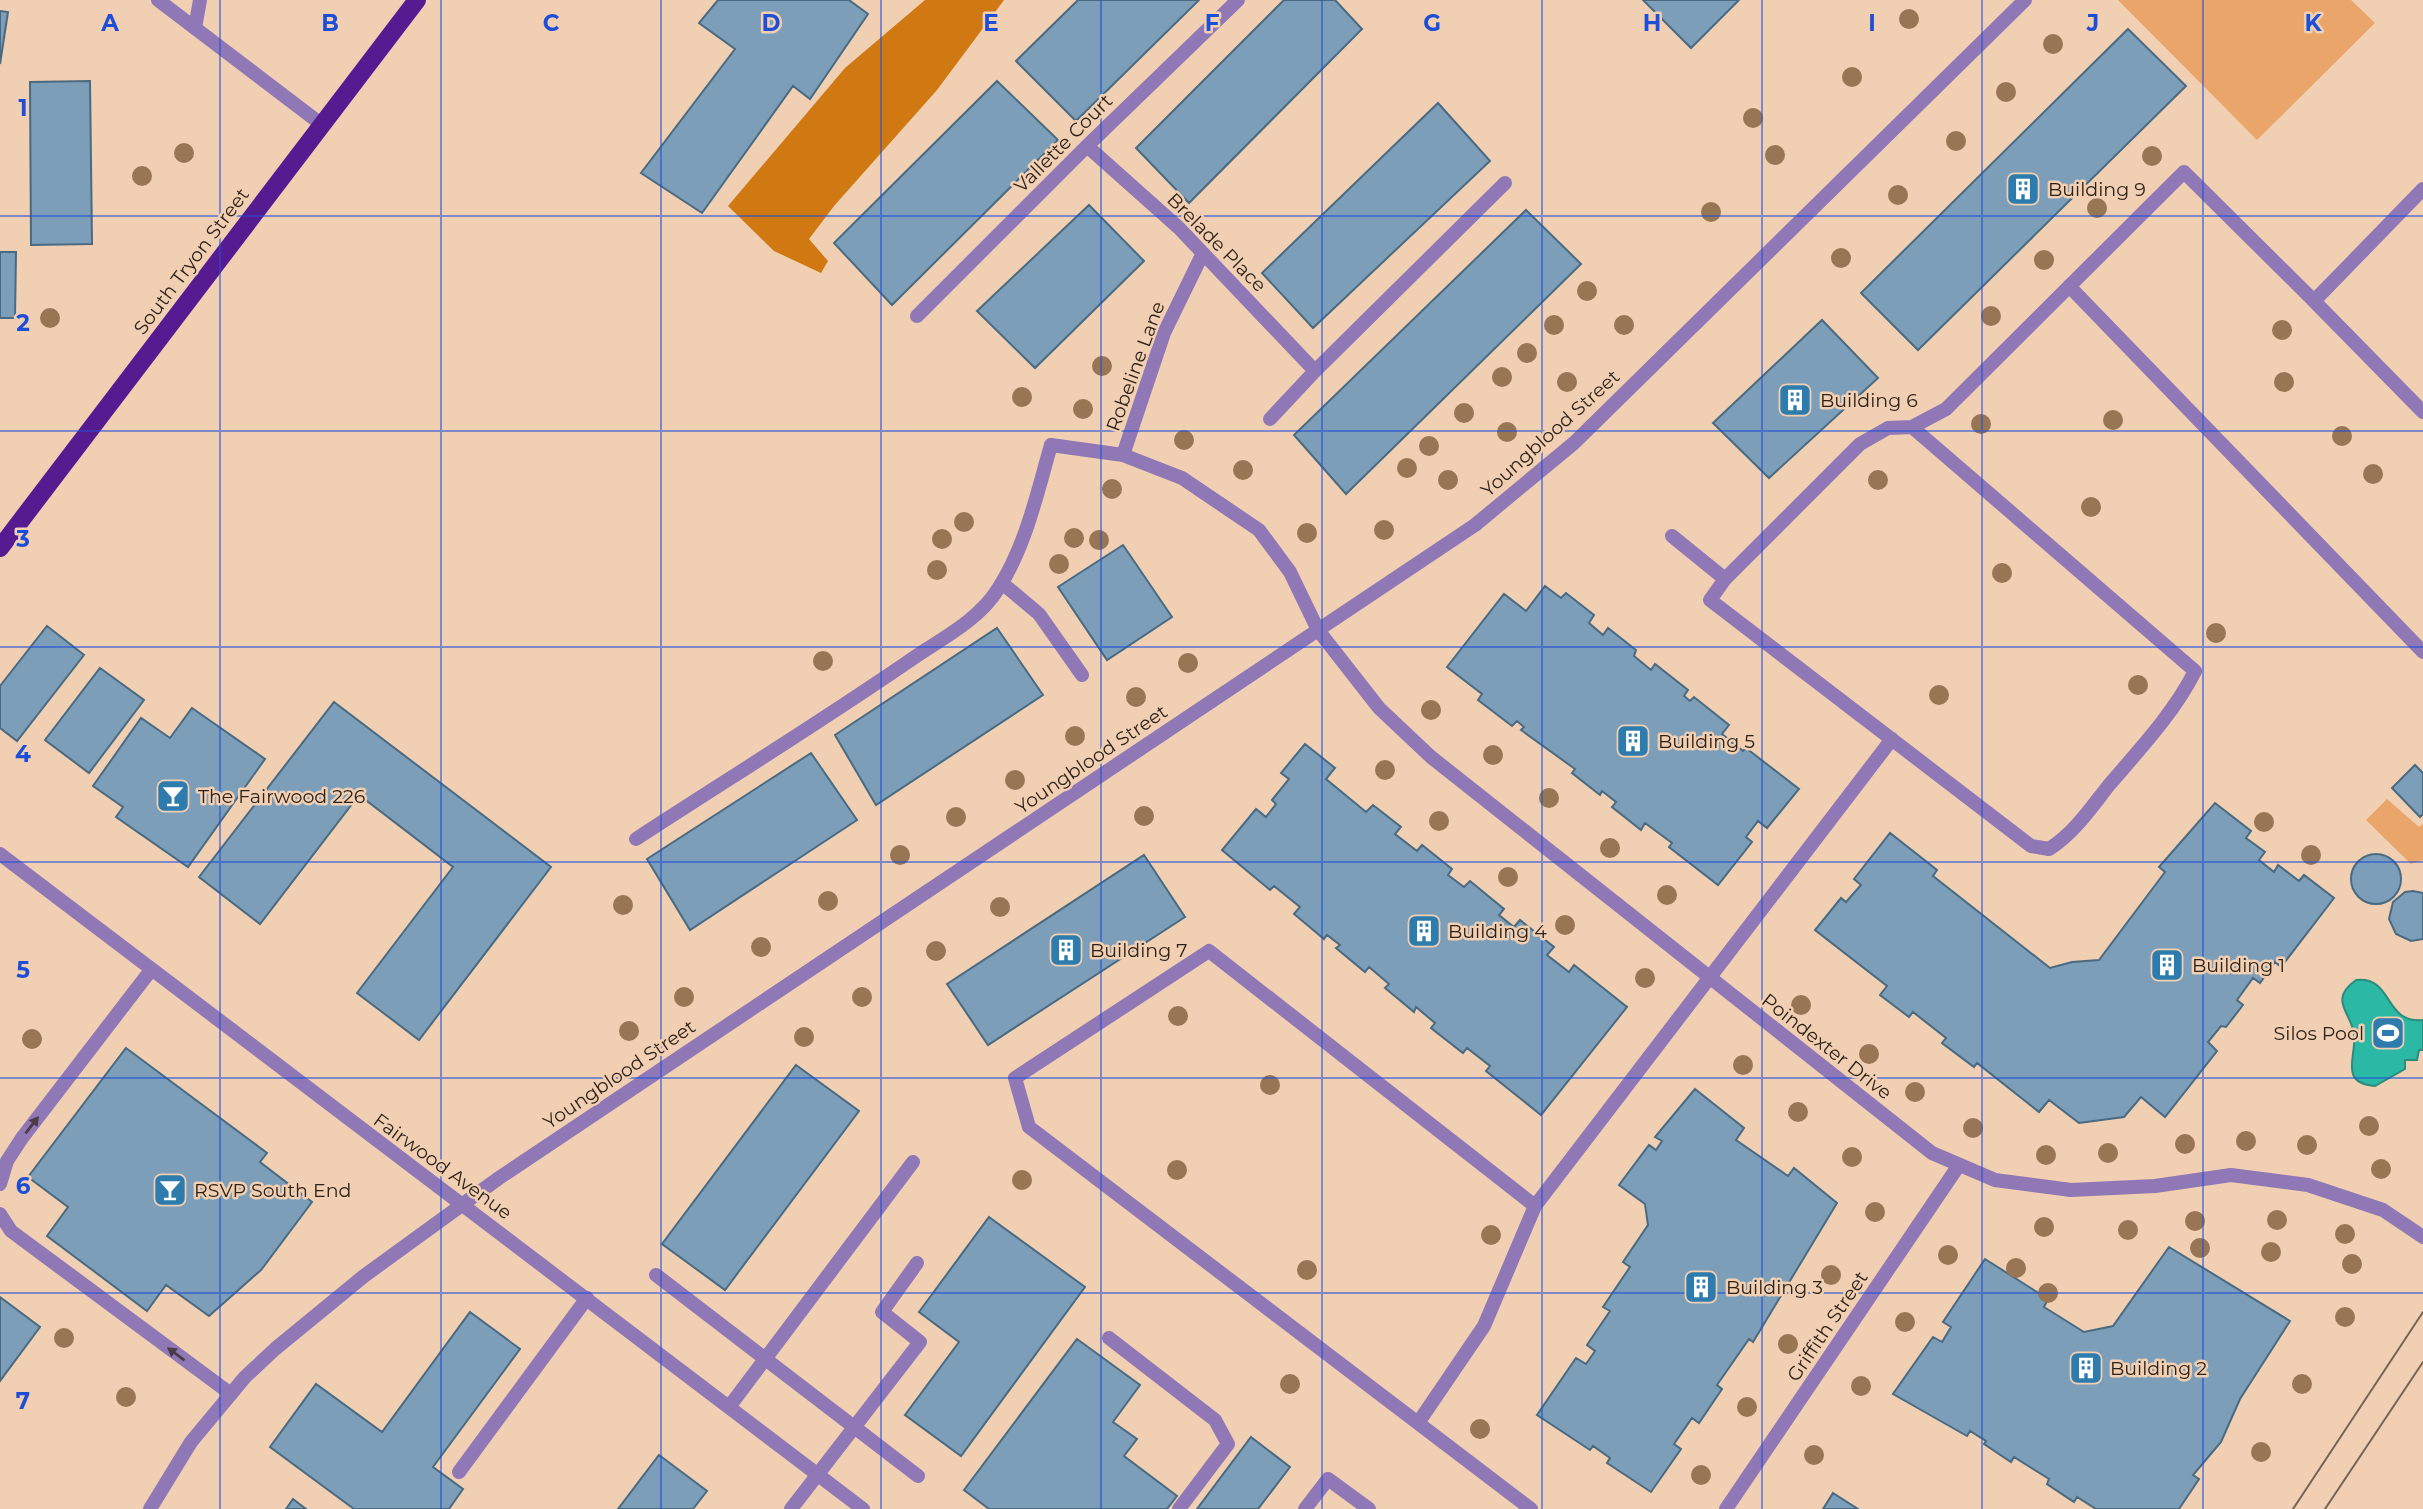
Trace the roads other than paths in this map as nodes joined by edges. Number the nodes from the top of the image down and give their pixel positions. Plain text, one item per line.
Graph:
1 (158, 0) edge
2 (200, 0) edge
3 (417, 0) edge
4 (1238, 0) edge
5 (2025, 0) edge
6 (195, 28) junction
7 (321, 124) junction
8 (1087, 146) junction
9 (1505, 183) dead end
10 (2423, 189) edge
11 (1203, 253) junction
12 (2069, 286) junction
13 (2314, 301) junction
14 (917, 316) dead end
15 (1315, 371) junction
16 (2423, 412) edge
17 (1270, 419) dead end
18 (1912, 427) junction
19 (1123, 456) junction
20 (1672, 536) dead end
21 (0, 548) edge
22 (1725, 579) junction
23 (1002, 583) junction
24 (1318, 630) junction
25 (2423, 652) edge
26 (1082, 675) dead end
27 (1892, 739) junction
28 (636, 839) dead end
29 (0, 854) edge
30 (152, 970) junction
31 (1708, 978) junction
32 (913, 1162) dead end
33 (1959, 1164) junction
34 (0, 1184) edge
35 (462, 1203) junction
36 (1535, 1206) junction
37 (0, 1214) edge
38 (2423, 1237) edge
39 (917, 1263) dead end
40 (656, 1275) dead end
41 (587, 1298) junction
42 (1109, 1338) dead end
43 (766, 1359) junction
44 (231, 1394) junction
45 (729, 1407) junction
46 (1418, 1423) junction
47 (854, 1427) junction
48 (458, 1472) dead end
49 (818, 1474) junction
50 (918, 1476) dead end
51 (150, 1509) edge
52 (791, 1509) edge
53 (863, 1509) edge
54 (1179, 1509) edge
55 (1305, 1509) edge
56 (1368, 1509) edge
57 (1531, 1509) edge
58 (1726, 1509) edge

1 - 6 street
2 - 6 street
3 - 7 main road, South Tryon Street
4 - 8 street, Vallette Court
5 - 24 street, Youngblood Street
6 - 7 street
7 - 21 main road, South Tryon Street
8 - 11 street, Brelade Place
8 - 14 street, Vallette Court
9 - 15 street
10 - 13 street
11 - 15 street, Brelade Place
11 - 19 street, Robeline Lane
12 - 13 street
12 - 18 street
12 - 25 street
13 - 16 street
15 - 17 street
18 - 22 street
18 - 27 street
19 - 23 street, Poindexter Drive
19 - 24 street, Poindexter Drive
20 - 22 street
22 - 27 street
23 - 26 street
23 - 28 street
24 - 31 street, Poindexter Drive
24 - 35 street, Youngblood Street
27 - 31 street
29 - 30 street, Fairwood Avenue
34 -> 30 street
30 - 35 street, Fairwood Avenue
31 - 33 street, Poindexter Drive
31 - 36 street
32 - 43 street
33 - 38 street, Poindexter Drive
33 - 58 street, Griffith Street
35 - 41 street, Fairwood Avenue
35 - 44 street, Youngblood Street
36 - 46 street
36 - 46 street
44 -> 37 street
39 - 47 street
40 - 43 street
41 - 45 street, Fairwood Avenue
41 - 48 street
42 - 54 street
43 - 45 street
43 - 47 street
44 - 51 street, Youngblood Street
45 - 49 street, Fairwood Avenue
46 - 57 street
47 - 49 street
47 - 50 street
49 - 52 street
49 - 53 street, Fairwood Avenue
55 - 56 street

